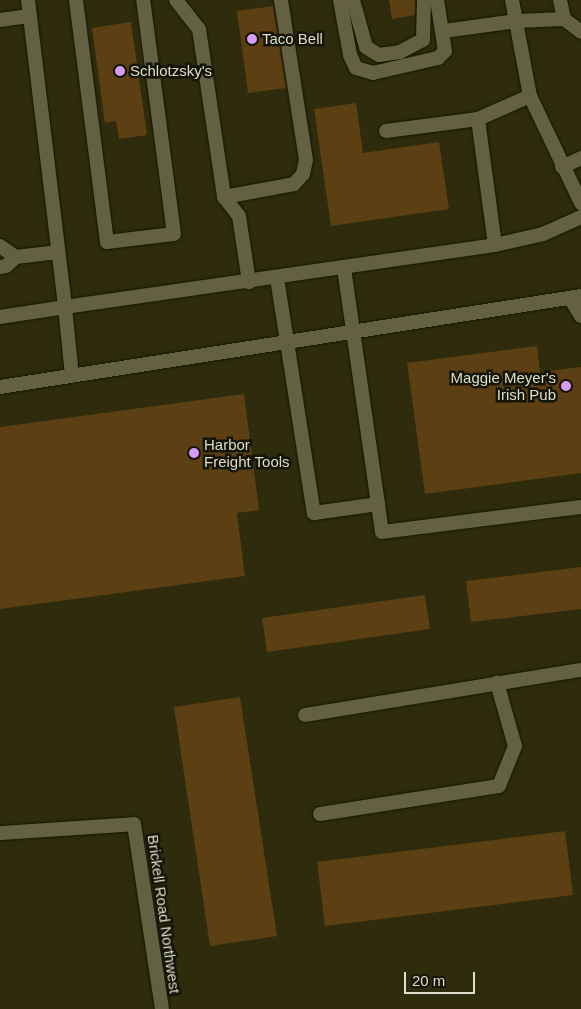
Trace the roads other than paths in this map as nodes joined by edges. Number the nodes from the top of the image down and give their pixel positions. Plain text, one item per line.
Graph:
1 (28, 0) edge
2 (78, 0) edge
3 (143, 0) edge
4 (176, 0) edge
5 (281, 0) edge
6 (340, 0) edge
7 (353, 0) edge
8 (424, 0) edge
9 (438, 0) edge
10 (512, 0) edge
11 (563, 6) edge
12 (30, 16) junction
13 (0, 20) edge
14 (516, 21) junction
15 (444, 31) junction
16 (581, 32) edge
17 (530, 96) junction
18 (478, 119) junction
19 (386, 131) dead end
20 (581, 158) edge
21 (562, 167) junction
22 (224, 197) junction
23 (581, 202) edge
24 (581, 216) edge
25 (495, 245) junction
26 (0, 246) edge
27 (58, 252) junction
28 (16, 257) junction
29 (0, 267) edge
30 (344, 268) junction
31 (277, 278) junction
32 (249, 282) junction
33 (575, 297) edge
34 (65, 307) junction
35 (581, 316) edge
36 (0, 317) edge
37 (355, 333) junction
38 (290, 343) junction
39 (72, 376) junction
40 (0, 387) edge
41 (378, 504) junction
42 (581, 507) edge
43 (581, 670) edge
44 (497, 683) junction
45 (305, 715) dead end
46 (320, 814) dead end
47 (0, 833) edge
48 (162, 1009) edge

1 - 12 street
2 - 3 street
4 - 22 street
5 - 22 street
6 - 15 street
7 - 8 street
9 - 15 street
10 - 14 street
11 - 14 street
11 - 16 street
12 - 13 street
12 - 27 street
14 - 15 street
14 - 17 street
17 - 18 street
17 - 21 street
18 - 19 street
18 - 25 street
20 - 21 street
21 - 23 street
22 - 32 street
24 - 25 street
25 - 30 street
26 - 28 street
27 - 28 street
27 - 34 street
28 - 29 street
30 - 31 street
30 - 37 street
31 - 32 street
31 - 38 street
32 - 34 street
33 - 35 street
33 - 37 street
34 - 36 street
34 - 39 street
37 - 38 street
37 - 41 street
38 - 39 street
38 - 41 street
39 - 40 street
41 - 42 street
43 - 44 street
44 - 45 street
44 - 46 street
47 - 48 street, Brickell Road Northwest

